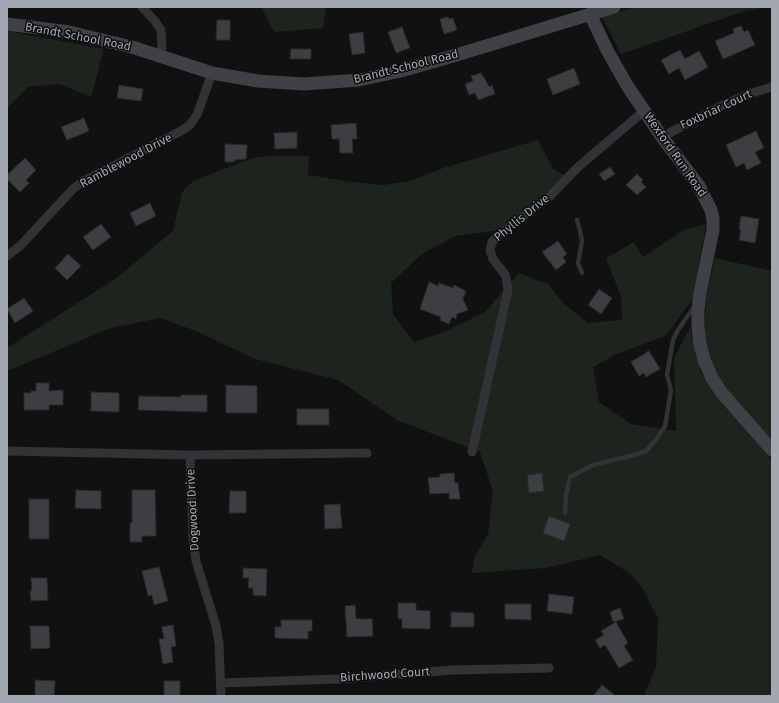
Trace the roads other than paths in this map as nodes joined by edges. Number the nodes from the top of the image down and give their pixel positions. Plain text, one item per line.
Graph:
1 (142, 7) edge
2 (614, 7) edge
3 (590, 14) junction
4 (7, 24) edge
5 (159, 56) junction
6 (212, 73) junction
7 (772, 87) edge
8 (644, 111) junction
9 (662, 137) junction
10 (577, 220) dead end
11 (7, 256) edge
12 (582, 273) dead end
13 (699, 301) junction
14 (772, 450) edge
15 (7, 451) edge
16 (472, 452) dead end
17 (367, 453) dead end
18 (190, 455) junction
19 (565, 513) dead end
20 (549, 668) dead end
21 (221, 683) junction
22 (221, 696) edge

1 - 5 street
2 - 3 street, Brandt School Road
3 - 6 street, Brandt School Road
3 - 8 street, Wexford Run Road
4 - 5 street, Brandt School Road
5 - 6 street, Brandt School Road
6 - 11 street, Ramblewood Drive
7 - 9 street, Foxbriar Court
8 - 9 street, Wexford Run Road
8 - 16 street, Phyllis Drive
9 - 13 street, Wexford Run Road
10 - 12 lane
13 - 14 street, Wexford Run Road
13 - 19 lane
15 - 18 street, Dogwood Drive
17 - 18 street
18 - 21 street, Dogwood Drive
20 - 21 street, Birchwood Court
21 - 22 street, Dogwood Drive

